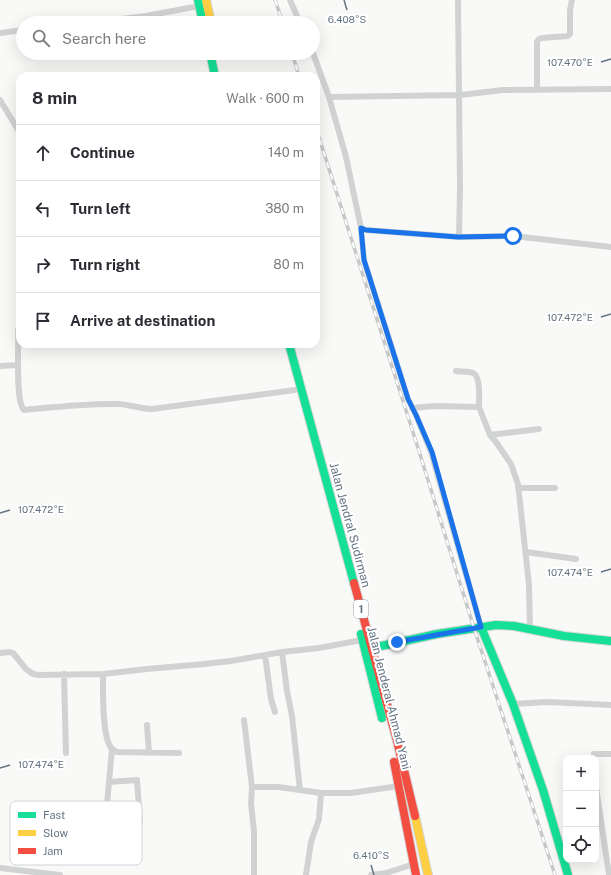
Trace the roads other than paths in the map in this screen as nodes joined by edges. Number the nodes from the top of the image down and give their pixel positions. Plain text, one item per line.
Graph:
1 (206, 0) edge
2 (290, 0) edge
3 (458, 0) edge
4 (572, 0) edge
5 (198, 3) edge
6 (146, 16) edge
7 (201, 16) edge
8 (209, 16) edge
9 (297, 16) edge
10 (16, 31) edge
11 (0, 33) edge
12 (212, 60) edge
13 (219, 60) edge
14 (315, 60) edge
15 (214, 72) edge
16 (221, 72) edge
17 (319, 72) edge
18 (320, 74) edge
19 (537, 89) junction
20 (611, 89) edge
21 (460, 95) junction
22 (329, 97) junction
23 (0, 100) edge
24 (16, 126) edge
25 (361, 228) junction
26 (458, 237) junction
27 (611, 247) edge
28 (18, 348) edge
29 (283, 348) edge
30 (290, 348) edge
31 (0, 366) edge
32 (18, 366) junction
33 (456, 371) dead end
34 (295, 390) junction
35 (479, 407) junction
36 (412, 408) junction
37 (539, 429) dead end
38 (490, 435) junction
39 (518, 488) junction
40 (555, 488) dead end
41 (526, 552) junction
42 (576, 559) dead end
43 (481, 627) junction
44 (530, 630) junction
45 (362, 640) junction
46 (611, 641) edge
47 (372, 648) junction
48 (282, 652) junction
49 (0, 653) edge
50 (264, 655) junction
51 (64, 674) junction
52 (103, 674) junction
53 (514, 704) junction
54 (611, 705) edge
55 (275, 712) dead end
56 (244, 720) dead end
57 (147, 725) dead end
58 (112, 749) junction
59 (149, 752) junction
60 (66, 753) dead end
61 (178, 753) dead end
62 (611, 754) edge
63 (594, 755) edge
64 (109, 782) junction
65 (399, 786) junction
66 (252, 787) junction
67 (300, 790) junction
68 (597, 791) edge
69 (321, 793) junction
70 (107, 801) edge
71 (138, 801) edge
72 (603, 841) junction
73 (599, 842) edge
74 (563, 847) edge
75 (566, 863) edge
76 (414, 864) junction
77 (0, 868) edge
78 (60, 875) edge
79 (254, 875) edge
80 (306, 875) edge
81 (371, 875) edge
82 (416, 875) edge
83 (428, 875) edge
84 (568, 875) edge
85 (609, 875) edge

1 - 8 main road
2 - 9 street
3 - 21 street
4 - 19 street
5 - 6 street
5 - 7 main road
10 - 11 street
12 - 15 main road
13 - 16 main road
14 - 17 street
18 - 22 street
19 - 20 street
19 - 21 street
21 - 22 street
21 - 26 street
22 - 25 street
23 - 24 street
25 - 26 street
25 - 36 street
26 - 27 street
28 - 32 street
29 - 34 main road, Jalan Jenderal Ahmad Yani / 1
30 - 47 main road, Jalan Jendral Sudirman / 1
31 - 32 street
32 - 34 street
33 - 35 street
34 - 45 main road, Jalan Jenderal Ahmad Yani / 1
35 - 36 street
35 - 38 street
36 - 43 street
37 - 38 street
38 - 39 street
39 - 40 street
39 - 41 street
41 - 42 street
41 - 44 street
43 - 44 main road
43 - 47 main road
43 - 53 main road
44 - 46 main road
45 - 48 street
45 - 65 main road, Jalan Jenderal Ahmad Yani / 1
47 - 83 main road, Jalan Jendral Sudirman / 1
48 - 50 street
48 - 67 street
49 - 51 street
50 - 52 street
50 - 55 street
51 - 52 street
51 - 60 street
52 - 58 street
53 - 54 street
53 - 74 main road
56 - 66 street
57 - 59 street
58 - 59 street
58 - 64 street
59 - 61 street
62 - 63 street
64 - 70 street
64 - 71 street
65 - 69 street
65 - 76 main road, Jalan Jenderal Ahmad Yani / 1
66 - 67 street
66 - 79 street
67 - 69 street
68 - 72 street
69 - 80 street
72 - 73 street
72 - 85 street
75 - 84 main road
76 - 81 street
76 - 82 main road, Jalan Jenderal Ahmad Yani / 1
77 - 78 street

